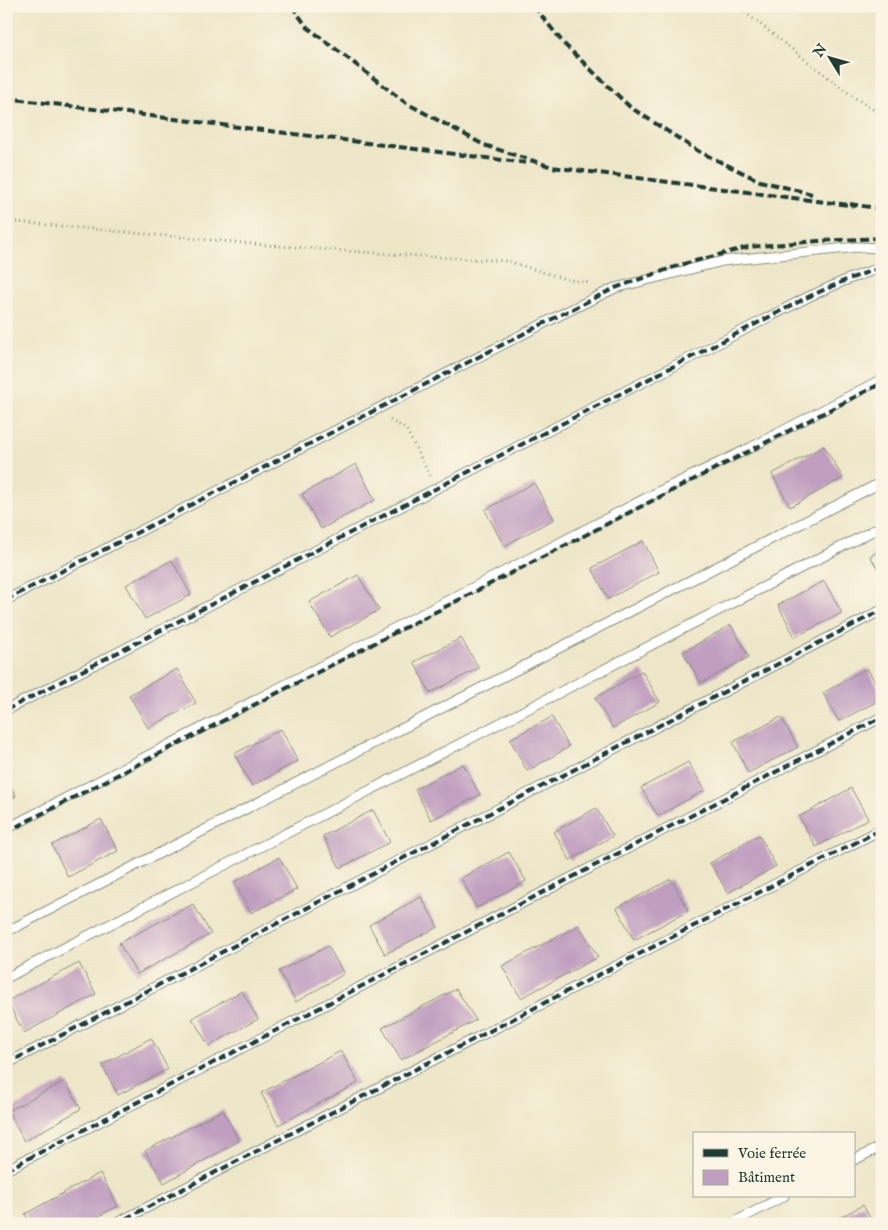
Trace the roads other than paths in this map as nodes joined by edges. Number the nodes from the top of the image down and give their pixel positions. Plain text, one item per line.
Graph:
1 (882, 248) edge
2 (882, 267) edge
3 (882, 379) edge
4 (882, 482) edge
5 (882, 526) edge
6 (6, 600) edge
7 (882, 610) edge
8 (6, 710) edge
9 (882, 717) edge
10 (882, 828) edge
11 (6, 829) edge
12 (6, 932) edge
13 (6, 978) edge
14 (6, 1064) edge
15 (882, 1146) edge
16 (856, 1159) edge
17 (6, 1170) edge
18 (780, 1198) edge
19 (114, 1224) edge
20 (731, 1224) edge

1 - 6 lane
2 - 8 lane
3 - 11 lane
4 - 12 lane
5 - 13 lane
7 - 14 lane
9 - 17 lane
10 - 19 lane
15 - 16 lane
18 - 20 lane

